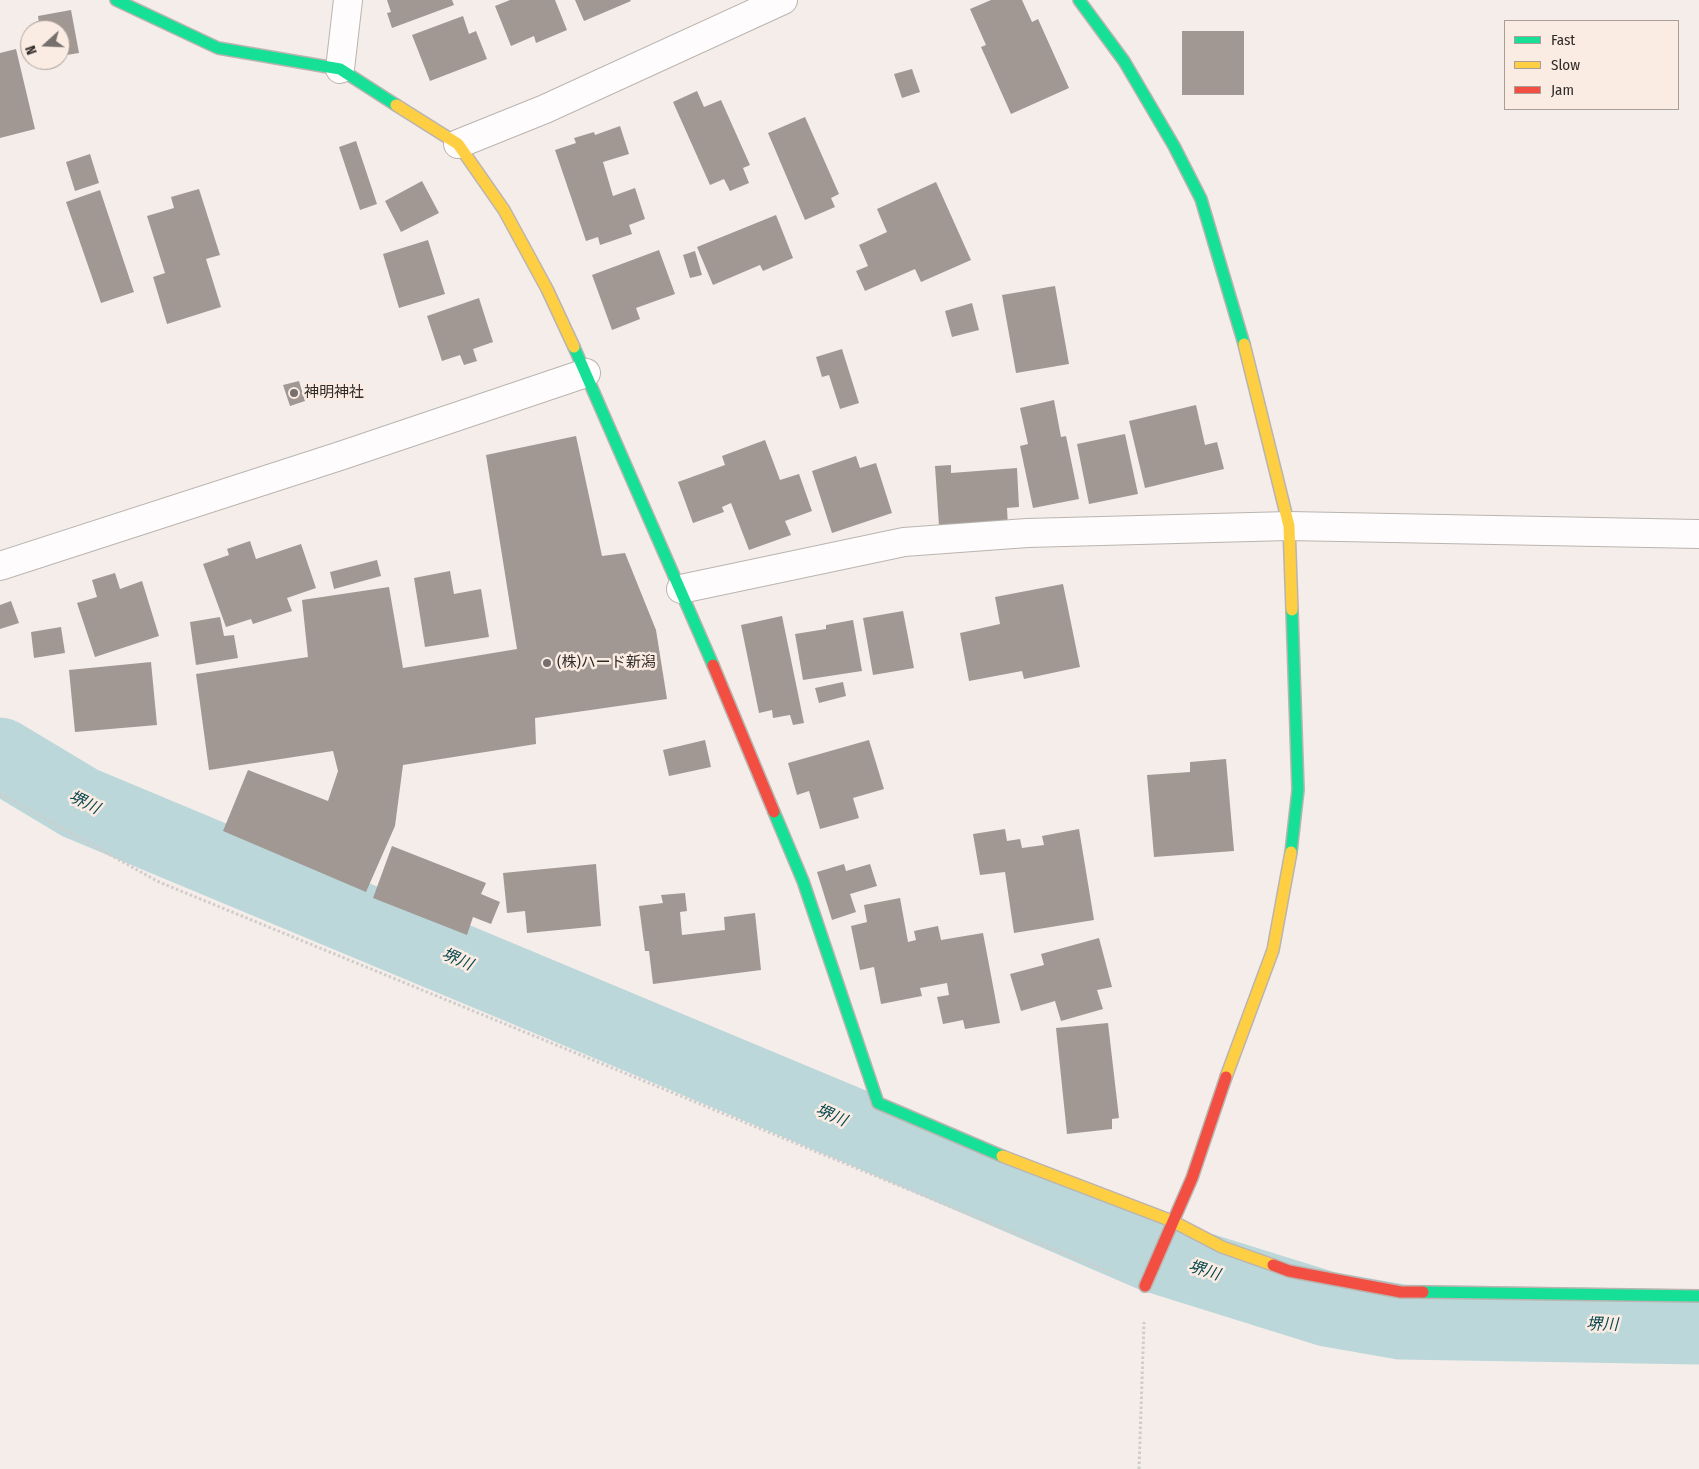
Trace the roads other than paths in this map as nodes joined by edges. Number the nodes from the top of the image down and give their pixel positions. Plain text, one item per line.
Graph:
1 (116, 0) edge
2 (348, 0) edge
3 (783, 0) edge
4 (1079, 0) edge
5 (340, 69) junction
6 (458, 144) junction
7 (586, 373) junction
8 (1289, 526) junction
9 (1699, 534) edge
10 (0, 566) edge
11 (680, 590) junction
12 (1172, 1222) junction
13 (1145, 1286) road end
14 (1699, 1296) edge

1 - 5 street
2 - 5 street
3 - 6 street
4 - 8 street
5 - 6 street
6 - 7 street
7 - 10 street
7 - 11 street
8 - 9 street
8 - 11 street
8 - 12 street
11 - 12 street
12 - 13 street
12 - 14 street

